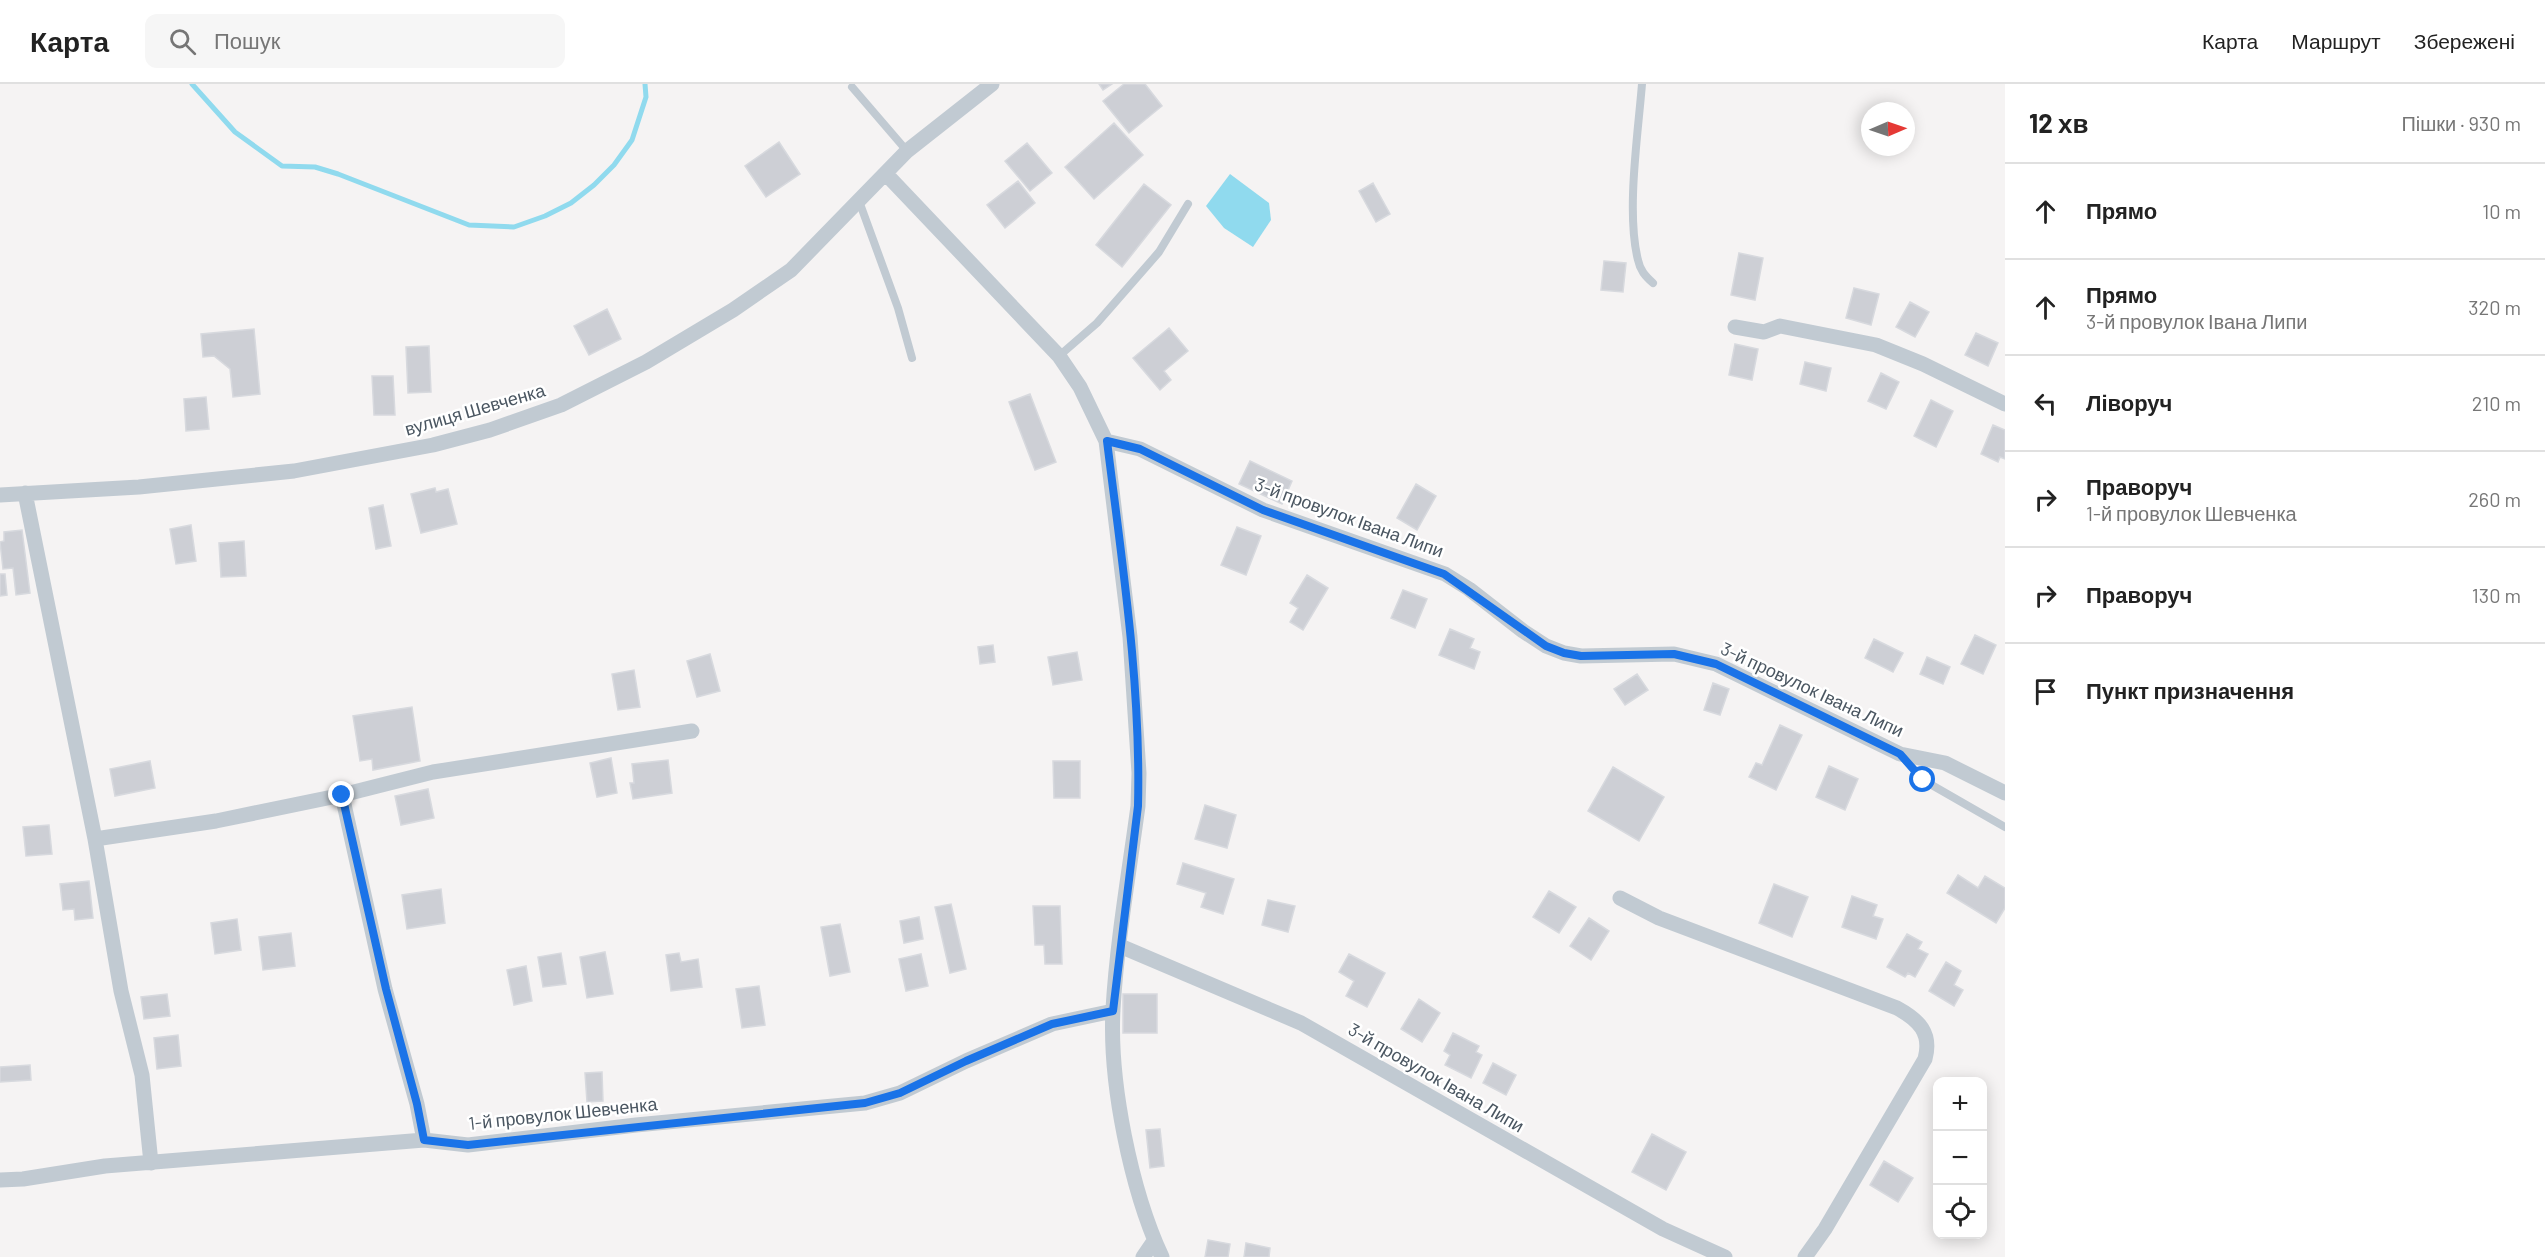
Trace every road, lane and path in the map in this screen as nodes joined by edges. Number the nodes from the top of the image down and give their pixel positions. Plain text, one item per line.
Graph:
1 (992, 84) edge
2 (1642, 84) edge
3 (852, 87) dead end
4 (908, 151) junction
5 (886, 174) junction
6 (859, 201) junction
7 (1188, 204) dead end
8 (1653, 283) dead end
9 (1735, 327) dead end
10 (1059, 356) junction
11 (912, 358) dead end
12 (2005, 404) edge
13 (1107, 441) junction
14 (25, 493) junction
15 (0, 495) edge
16 (692, 731) dead end
17 (1900, 754) junction
18 (2005, 793) edge
19 (342, 795) junction
20 (2005, 827) edge
21 (95, 839) junction
22 (1620, 898) dead end
23 (1120, 946) junction
24 (1113, 1011) junction
25 (424, 1140) junction
26 (151, 1163) junction
27 (0, 1180) edge
28 (1154, 1240) junction
29 (1143, 1257) edge
30 (1162, 1257) edge
31 (1725, 1257) edge
32 (1805, 1257) edge

1 - 4 street, вулиця Шевченка
2 - 8 lane
3 - 4 lane
4 - 5 street, вулиця Шевченка
5 - 6 street, вулиця Шевченка
5 - 10 street
6 - 11 lane
6 - 14 street, вулиця Шевченка
7 - 10 lane
9 - 12 street
10 - 13 street
13 - 17 street, 3-й провулок Івана Липи
13 - 23 street
14 - 15 street, вулиця Шевченка
14 - 21 street
16 - 19 street
17 - 18 street, 3-й провулок Івана Липи
17 - 20 lane
19 - 21 street
19 - 25 street
21 - 26 street
22 - 32 street
23 - 24 street
23 - 31 street, 3-й провулок Івана Липи
24 - 25 street, 1-й провулок Шевченка
24 - 28 street
25 - 26 street, 1-й провулок Шевченка
26 - 27 street, 1-й провулок Шевченка
28 - 29 street
28 - 30 street

